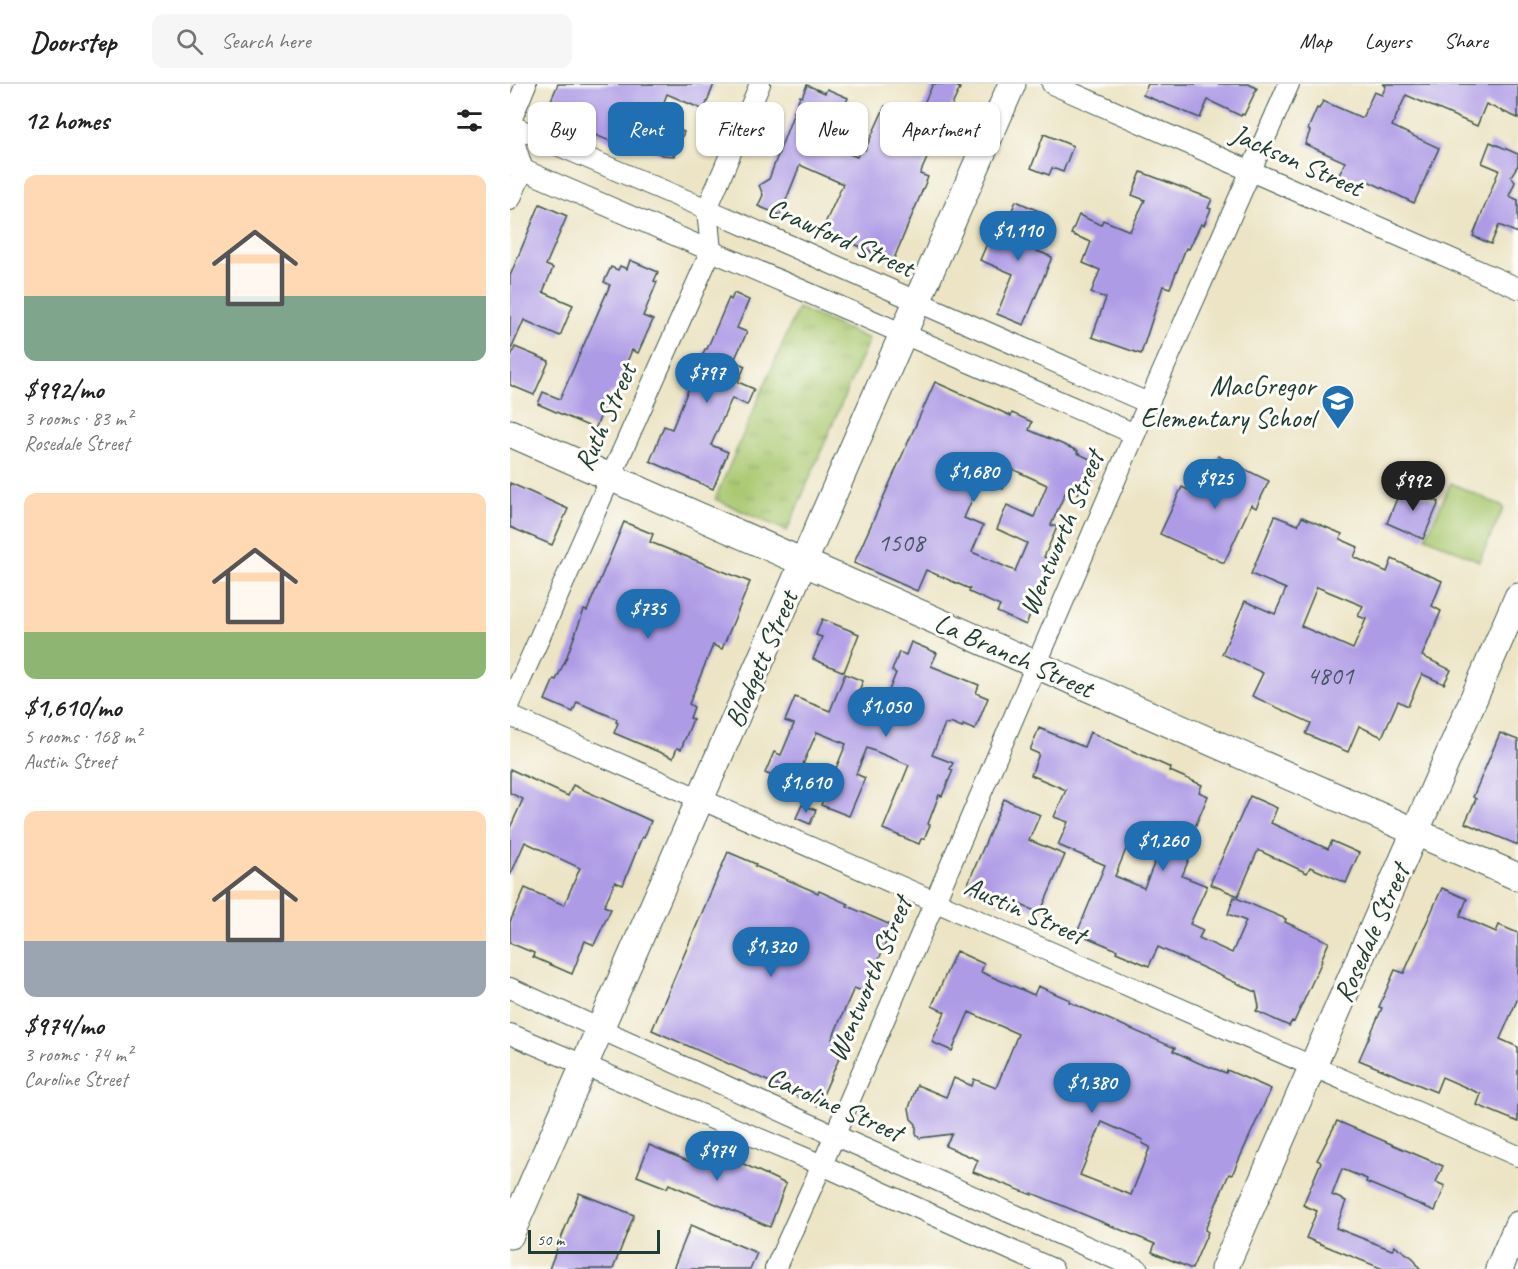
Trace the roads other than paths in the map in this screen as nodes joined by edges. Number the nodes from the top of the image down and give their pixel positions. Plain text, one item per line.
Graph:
1 (526, 84) edge
2 (760, 84) edge
3 (1012, 84) edge
4 (1052, 84) edge
5 (1289, 84) edge
6 (510, 125) edge
7 (517, 167) edge
8 (1251, 170) junction
9 (510, 200) edge
10 (707, 209) junction
11 (711, 251) junction
12 (1518, 288) edge
13 (918, 302) junction
14 (904, 335) junction
15 (1148, 403) junction
16 (510, 433) edge
17 (1135, 434) junction
18 (610, 475) junction
19 (803, 562) junction
20 (1517, 602) edge
21 (1036, 664) junction
22 (510, 704) edge
23 (510, 716) edge
24 (701, 798) junction
25 (1415, 832) junction
26 (1518, 877) edge
27 (933, 900) junction
28 (510, 988) edge
29 (599, 1028) junction
30 (510, 1034) edge
31 (584, 1065) junction
32 (1312, 1068) junction
33 (834, 1135) junction
34 (1518, 1156) edge
35 (822, 1165) junction
36 (1518, 1225) edge
37 (510, 1235) edge
38 (775, 1269) edge
39 (1053, 1269) edge
40 (1138, 1269) edge
41 (1224, 1269) edge
42 (1499, 1269) edge

1 - 6 street
2 - 10 street, Ruth Street
3 - 13 street, Blodgett Street
4 - 8 street, Jackson Street
5 - 8 street, Wentworth Street
6 - 7 street
6 - 10 street, Crawford Street
7 - 9 street
7 - 11 street
8 - 12 street, Jackson Street
8 - 15 street, Wentworth Street
10 - 11 street, Ruth Street
10 - 13 street, Crawford Street
11 - 14 street
11 - 18 street, Ruth Street
13 - 14 street, Blodgett Street
13 - 15 street, Crawford Street
14 - 17 street
14 - 19 street, Blodgett Street
15 - 17 street, Wentworth Street
16 - 18 street, La Branch Street
17 - 21 street, Wentworth Street
18 - 19 street, La Branch Street
18 - 22 street, Ruth Street
19 - 21 street, La Branch Street
19 - 24 street, Blodgett Street
20 - 25 street, Rosedale Street
21 - 25 street, La Branch Street
21 - 27 street, Wentworth Street
23 - 24 street, Austin Street
24 - 27 street, Austin Street
24 - 29 street, Blodgett Street
25 - 26 street, La Branch Street
25 - 32 street, Rosedale Street
27 - 32 street, Austin Street
27 - 33 street, Wentworth Street
28 - 29 street, Caroline Street
29 - 31 street, Blodgett Street
29 - 33 street, Caroline Street
30 - 31 street
31 - 35 street
31 - 37 street, Blodgett Street
32 - 34 street, Austin Street
32 - 41 street, Rosedale Street
33 - 35 street, Wentworth Street
33 - 40 street, Caroline Street
35 - 38 street, Wentworth Street
35 - 39 street
36 - 42 street

